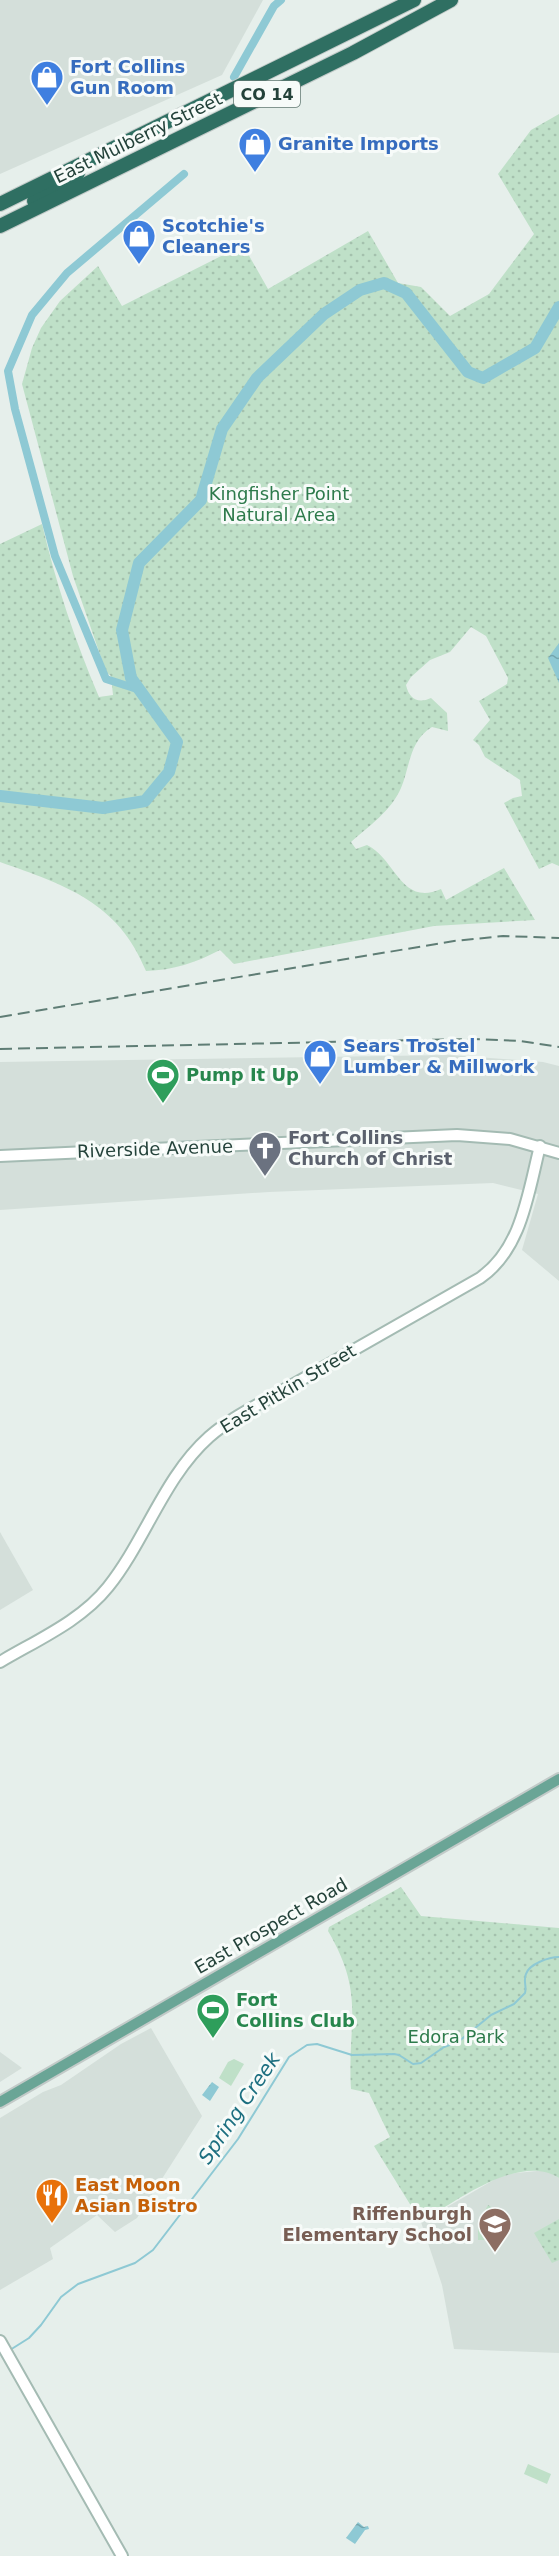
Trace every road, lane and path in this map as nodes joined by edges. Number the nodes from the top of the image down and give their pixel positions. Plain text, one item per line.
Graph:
1 (414, 0) edge
2 (451, 0) edge
3 (299, 78) junction
4 (79, 165) junction
5 (0, 204) edge
6 (0, 225) edge
7 (540, 1146) junction
8 (559, 1153) edge
9 (0, 1156) edge
10 (0, 1662) edge
11 (559, 1779) edge
12 (0, 2102) edge
13 (0, 2341) edge
14 (122, 2556) edge

1 - 4 highway, East Mulberry Street / CO 14
2 - 3 highway, East Mulberry Street / CO 14
3 - 4 highway
3 - 6 highway, East Mulberry Street / CO 14
4 - 5 highway, East Mulberry Street / CO 14
4 - 6 highway
7 - 8 main road, Riverside Avenue
7 - 9 main road, Riverside Avenue
7 - 10 main road, East Pitkin Street
11 - 12 main road, East Prospect Road
13 - 14 main road

